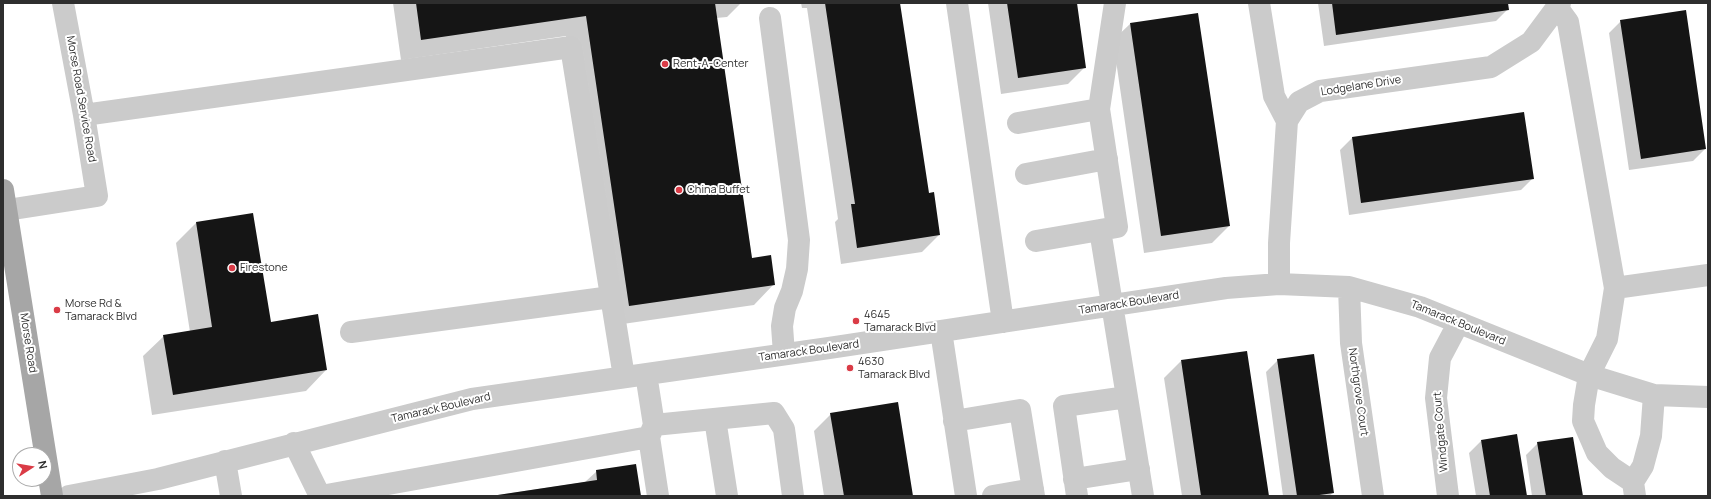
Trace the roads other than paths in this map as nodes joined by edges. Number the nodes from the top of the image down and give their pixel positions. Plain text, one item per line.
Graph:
1 (63, 3) edge
2 (957, 3) edge
3 (1115, 3) edge
4 (1259, 3) edge
5 (1558, 5) edge
6 (770, 18) dead end
7 (1099, 109) junction
8 (84, 115) junction
9 (1287, 121) junction
10 (1018, 123) dead end
11 (1107, 159) junction
12 (1026, 174) dead end
13 (5, 200) edge
14 (1100, 230) junction
15 (1036, 241) dead end
16 (1708, 275) edge
17 (1279, 284) junction
18 (1349, 287) junction
19 (1615, 288) junction
20 (611, 297) junction
21 (1112, 306) junction
22 (1003, 322) junction
23 (1458, 324) junction
24 (941, 331) junction
25 (351, 332) dead end
26 (784, 354) junction
27 (646, 374) junction
28 (1589, 375) junction
29 (624, 377) junction
30 (1654, 395) junction
31 (1127, 397) junction
32 (1708, 397) edge
33 (715, 419) junction
34 (954, 421) junction
35 (652, 431) junction
36 (294, 443) junction
37 (225, 462) junction
38 (1138, 469) junction
39 (1076, 488) edge
40 (1634, 489) edge
41 (1034, 493) edge
42 (52, 496) edge
43 (69, 496) edge
44 (231, 496) edge
45 (320, 496) edge
46 (658, 496) edge
47 (727, 496) edge
48 (793, 496) edge
49 (966, 496) edge
50 (993, 496) edge
51 (1143, 496) edge
52 (1373, 496) edge
53 (1448, 496) edge

1 - 8 street, Morse Road Service Road
2 - 22 street
3 - 7 street
4 - 9 street
5 - 9 street, Lodgelane Drive
5 - 19 street
6 - 26 street
7 - 10 street
7 - 11 street
8 - 13 street, Morse Road Service Road
8 - 20 street
9 - 17 street, Lodgelane Drive
11 - 12 street
11 - 14 street
13 - 42 main road, Morse Road
14 - 15 street
14 - 21 street
16 - 19 street
17 - 18 street, Tamarack Boulevard
17 - 21 street, Tamarack Boulevard
18 - 23 street, Tamarack Boulevard
18 - 52 street, Northgrove Court
19 - 28 street
20 - 25 street
20 - 29 street
21 - 22 street, Tamarack Boulevard
21 - 31 street
22 - 24 street, Tamarack Boulevard
23 - 28 street, Tamarack Boulevard
23 - 53 street, Windgate Court
24 - 26 street, Tamarack Boulevard
24 - 34 street
26 - 27 street, Tamarack Boulevard
27 - 29 street, Tamarack Boulevard
27 - 35 street
28 - 30 street, Tamarack Boulevard
28 - 40 street
29 - 36 street, Tamarack Boulevard
30 - 32 street, Tamarack Boulevard
30 - 40 street
31 - 38 street
31 - 39 street
33 - 35 street
33 - 47 street
33 - 48 street
34 - 41 street
34 - 49 street
35 - 45 street
35 - 46 street
36 - 37 street, Tamarack Boulevard
36 - 45 street
37 - 43 street, Tamarack Boulevard
37 - 44 street
38 - 39 street
38 - 51 street
41 - 50 street

